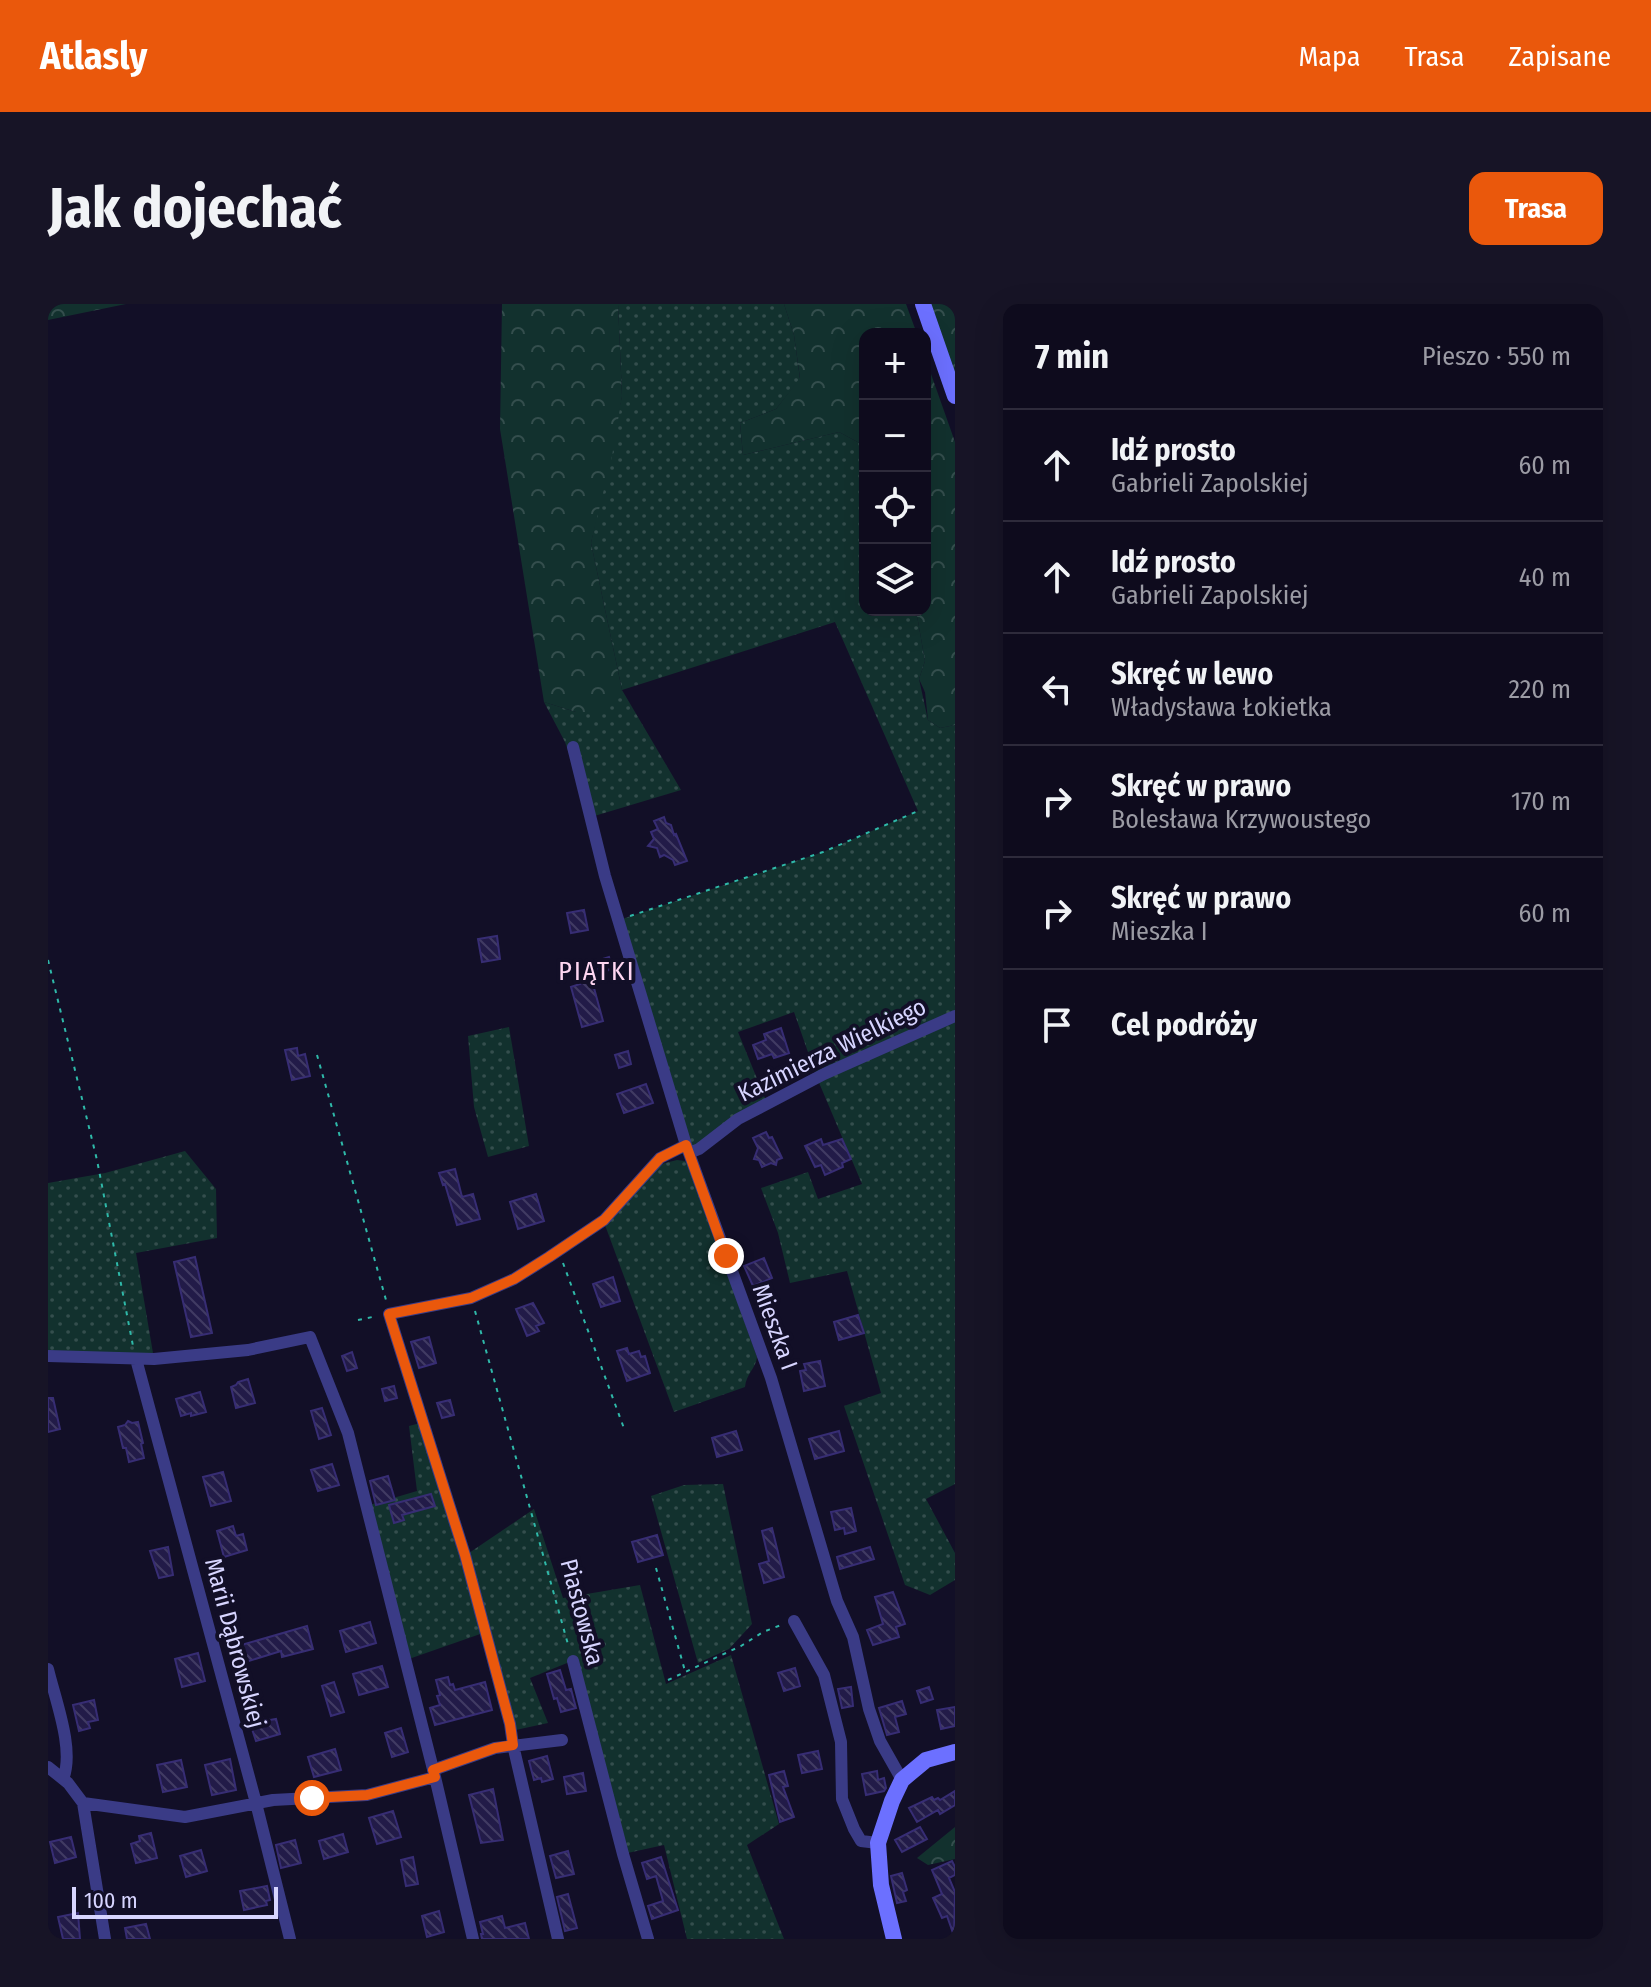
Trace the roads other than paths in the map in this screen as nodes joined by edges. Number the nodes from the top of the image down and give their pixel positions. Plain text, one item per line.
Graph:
1 (923, 304) edge
2 (955, 396) edge
3 (573, 747) dead end
4 (955, 1016) edge
5 (688, 1149) junction
6 (48, 1356) edge
7 (136, 1359) junction
8 (794, 1621) road end
9 (573, 1661) road end
10 (48, 1669) edge
11 (562, 1740) dead end
12 (513, 1745) junction
13 (955, 1752) edge
14 (48, 1767) edge
15 (434, 1773) junction
16 (63, 1779) junction
17 (902, 1780) junction
18 (83, 1803) junction
19 (256, 1803) junction
20 (878, 1843) junction
21 (105, 1939) edge
22 (290, 1939) edge
23 (473, 1939) edge
24 (558, 1939) edge
25 (648, 1939) edge
26 (894, 1939) edge

1 - 2 street
3 - 5 street, Mieszka I
4 - 5 street, Kazimierza Wielkiego
5 - 12 street, Kazimierza Wielkiego
5 - 17 street, Mieszka I
6 - 7 street
7 - 15 street
7 - 19 street, Marii Dąbrowskiej
8 - 20 street
9 - 25 street, Piastowska
10 - 16 street
11 - 12 street
12 - 15 street
12 - 24 street
13 - 17 street
14 - 16 street
15 - 19 street
15 - 23 street
16 - 18 street
17 - 20 street
18 - 19 street
18 - 21 street
19 - 22 street, Marii Dąbrowskiej
20 - 26 street

